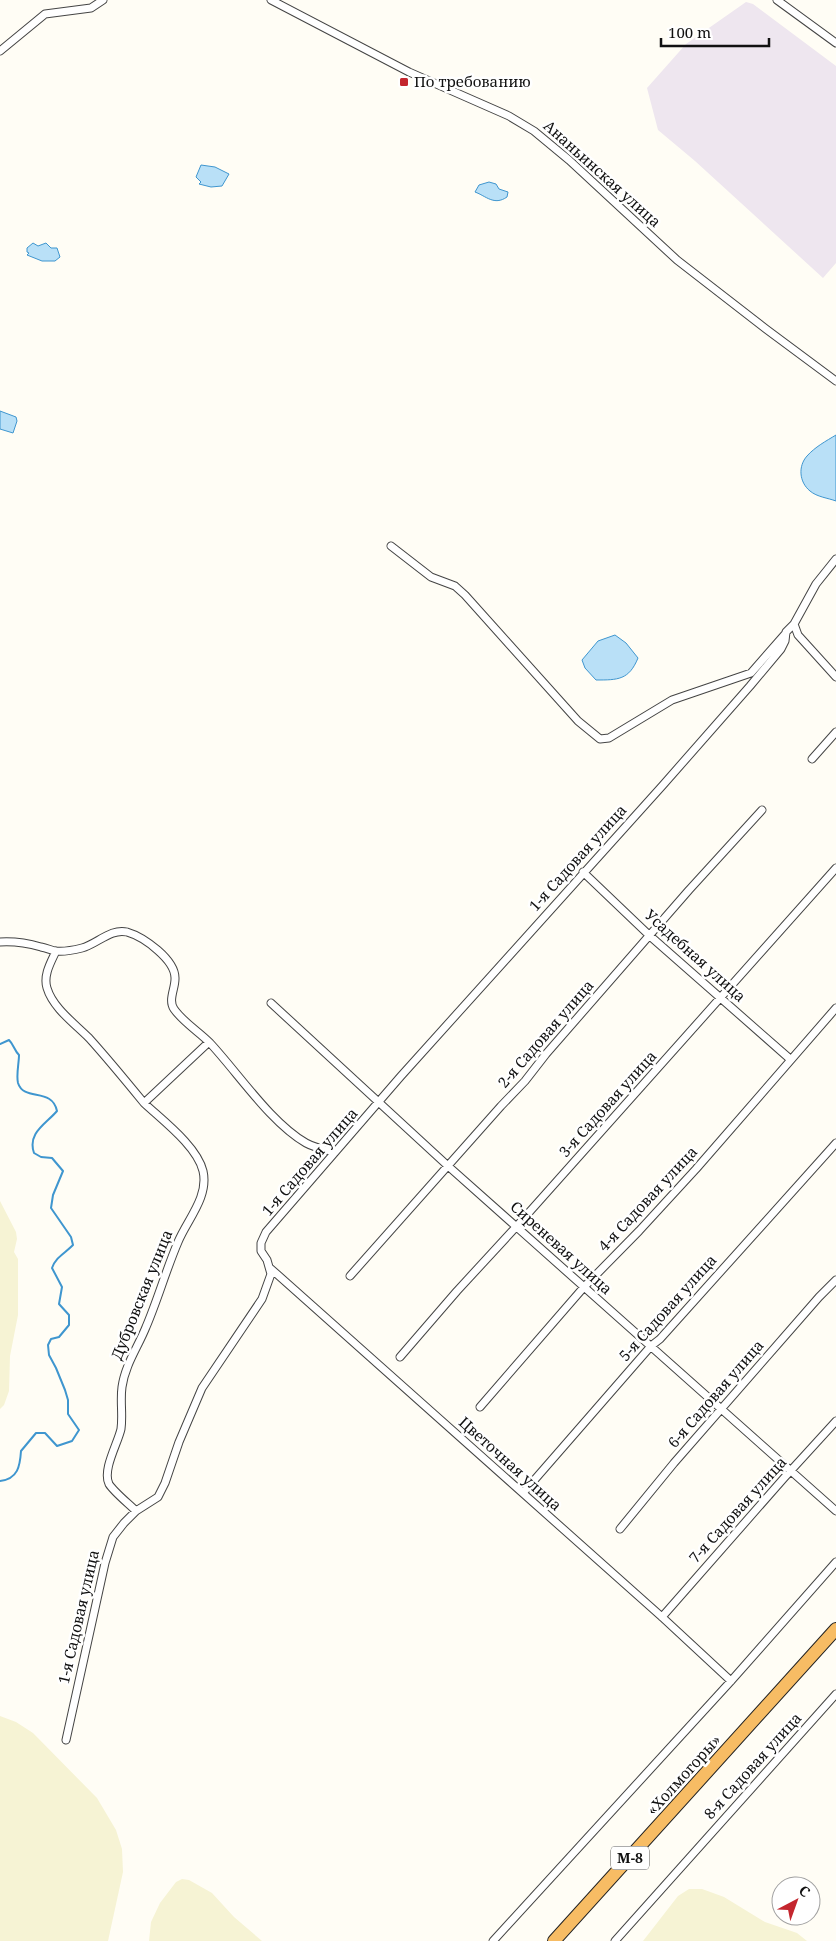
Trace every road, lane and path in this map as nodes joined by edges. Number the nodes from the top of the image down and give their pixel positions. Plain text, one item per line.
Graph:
1 (103, 0) edge
2 (271, 0) edge
3 (777, 0) edge
4 (836, 43) edge
5 (0, 51) edge
6 (836, 381) edge
7 (391, 546) dead end
8 (836, 559) edge
9 (794, 624) junction
10 (786, 632) junction
11 (751, 673) junction
12 (836, 677) edge
13 (751, 684) junction
14 (836, 732) edge
15 (812, 759) dead end
16 (762, 810) dead end
17 (836, 868) edge
18 (583, 872) junction
19 (650, 936) junction
20 (0, 942) edge
21 (56, 951) junction
22 (721, 998) junction
23 (271, 1004) dead end
24 (836, 1008) edge
25 (209, 1042) junction
26 (790, 1059) junction
27 (380, 1102) junction
28 (144, 1103) junction
29 (836, 1142) edge
30 (335, 1152) junction
31 (448, 1166) junction
32 (516, 1227) junction
33 (270, 1268) junction
34 (350, 1276) dead end
35 (836, 1280) edge
36 (584, 1287) junction
37 (651, 1346) junction
38 (400, 1358) dead end
39 (480, 1407) dead end
40 (722, 1409) junction
41 (836, 1421) edge
42 (791, 1471) junction
43 (522, 1493) junction
44 (136, 1511) junction
45 (836, 1511) edge
46 (620, 1529) dead end
47 (836, 1562) edge
48 (662, 1617) junction
49 (836, 1629) edge
50 (730, 1681) junction
51 (836, 1694) edge
52 (66, 1740) dead end
53 (493, 1941) edge
54 (554, 1941) edge
55 (615, 1941) edge

1 - 5 street
2 - 6 street, Ананьинская улица
3 - 4 street
7 - 11 street
8 - 9 street
9 - 10 street
9 - 12 street
10 - 11 street
10 - 13 street, 1-я Садовая улица
11 - 13 street
13 - 18 street, 1-я Садовая улица
14 - 15 street
16 - 19 street, 2-я Садовая улица
17 - 22 street, 3-я Садовая улица
18 - 19 street, Усадебная улица
18 - 27 street, 1-я Садовая улица
19 - 22 street, Усадебная улица
19 - 31 street, 2-я Садовая улица
20 - 21 street
21 - 25 street
21 - 28 street, Дубровская улица
22 - 26 street, Усадебная улица
22 - 32 street, 3-я Садовая улица
23 - 27 street, Сиреневая улица
24 - 26 street, 4-я Садовая улица
25 - 28 street
25 - 30 street
26 - 36 street, 4-я Садовая улица
27 - 30 street, 1-я Садовая улица
27 - 31 street, Сиреневая улица
28 - 44 street, Дубровская улица
29 - 37 street, 5-я Садовая улица
30 - 33 street, 1-я Садовая улица
31 - 32 street, Сиреневая улица
31 - 34 street, 2-я Садовая улица
32 - 36 street, Сиреневая улица
32 - 38 street, 3-я Садовая улица
33 - 43 street, Цветочная улица
33 - 44 street, 1-я Садовая улица
35 - 40 street, 6-я Садовая улица
36 - 37 street, Сиреневая улица
36 - 39 street, 4-я Садовая улица
37 - 40 street, Сиреневая улица
37 - 43 street, 5-я Садовая улица
40 - 42 street, Сиреневая улица
40 - 46 street, 6-я Садовая улица
41 - 42 street, 7-я Садовая улица
42 - 45 street, Сиреневая улица
42 - 48 street, 7-я Садовая улица
43 - 48 street, Цветочная улица
44 - 52 street, 1-я Садовая улица
47 - 50 street
48 - 50 street, Цветочная улица
49 - 54 highway, «Холмогоры» / М-8
50 - 53 street
51 - 55 street, 8-я Садовая улица

